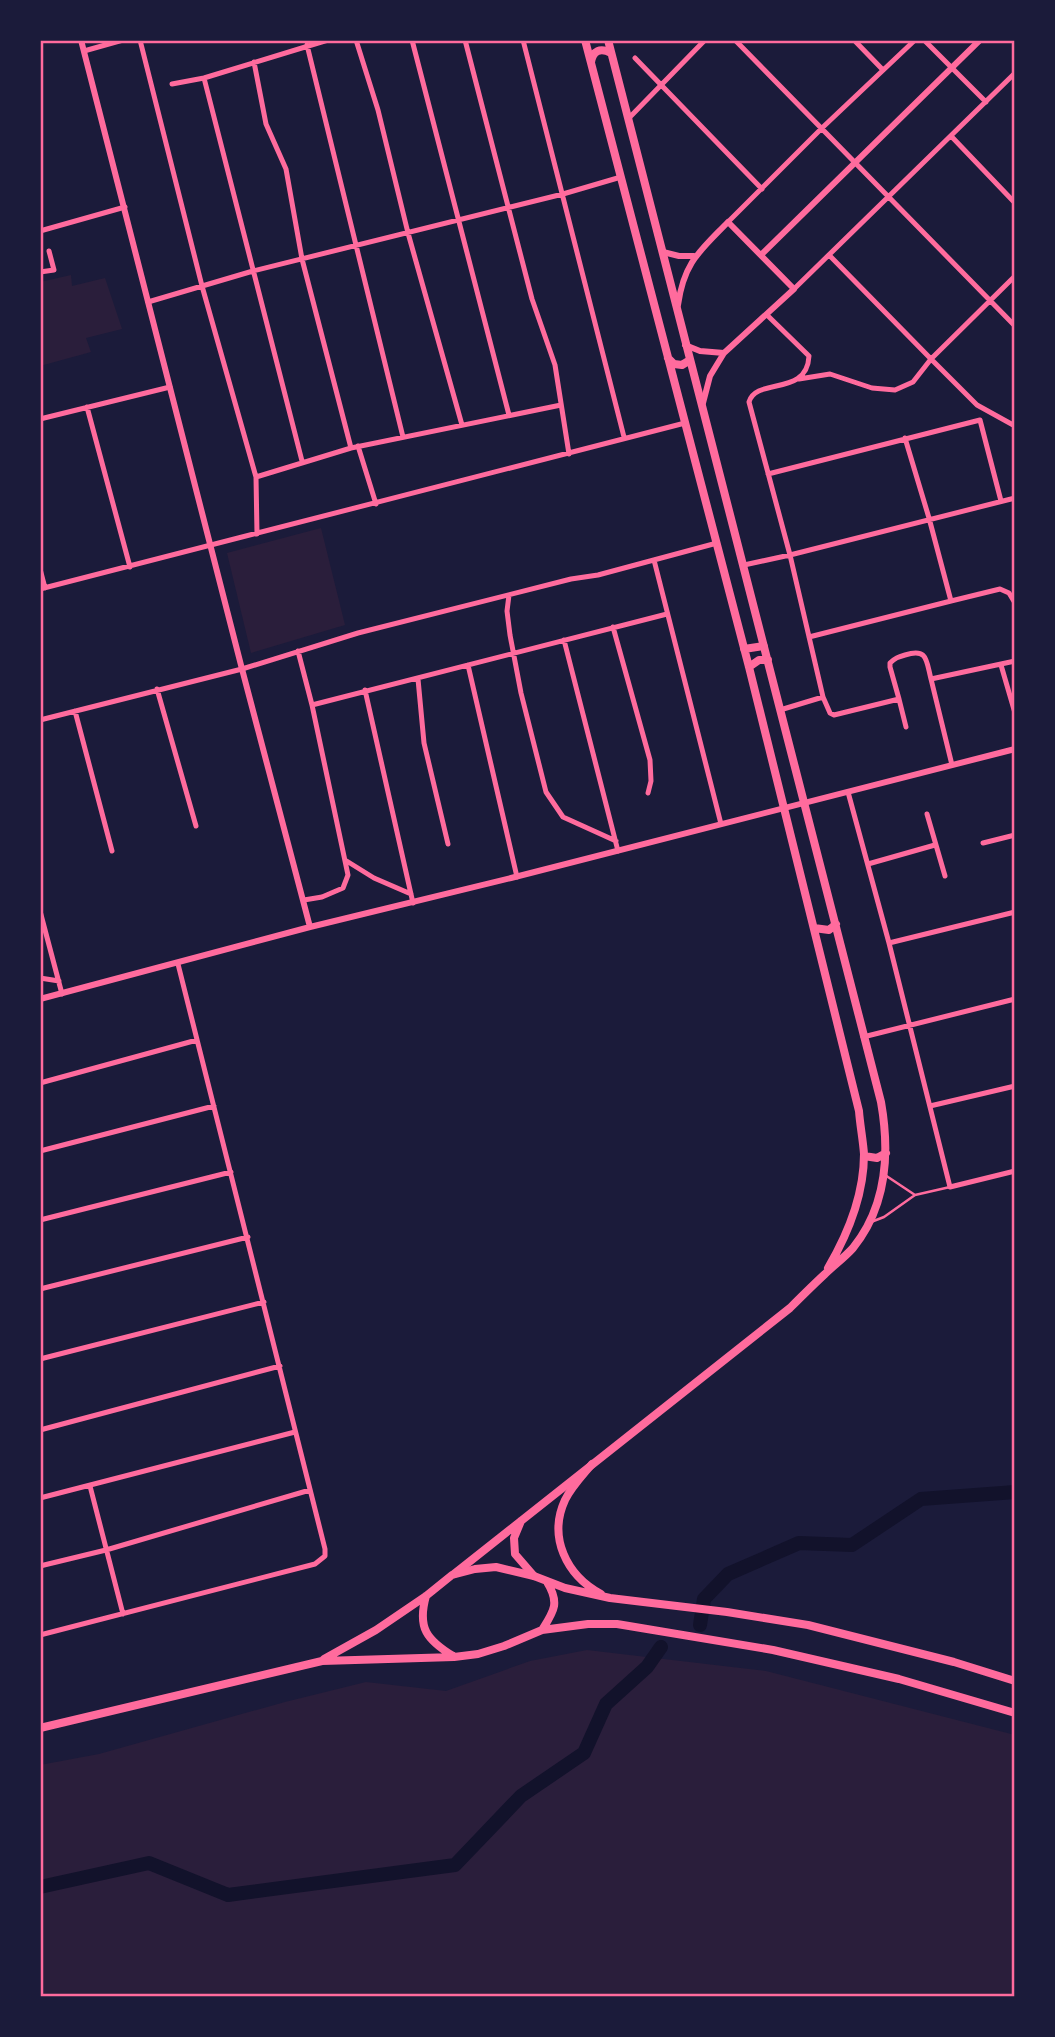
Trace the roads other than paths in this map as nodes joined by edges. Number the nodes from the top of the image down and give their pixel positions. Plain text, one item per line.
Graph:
1 (81, 40) edge
2 (122, 40) edge
3 (140, 40) edge
4 (328, 40) edge
5 (356, 40) edge
6 (412, 40) edge
7 (465, 40) edge
8 (523, 40) edge
9 (585, 40) edge
10 (608, 40) edge
11 (705, 40) edge
12 (735, 40) edge
13 (854, 40) edge
14 (915, 40) edge
15 (924, 40) edge
16 (981, 40) edge
17 (307, 45) junction
18 (84, 51) junction
19 (611, 53) junction
20 (635, 58) dead end
21 (254, 62) junction
22 (591, 64) junction
23 (952, 68) junction
24 (883, 70) junction
25 (1015, 73) edge
26 (204, 78) junction
27 (1009, 78) junction
28 (172, 84) dead end
29 (661, 84) junction
30 (1015, 84) edge
31 (986, 102) junction
32 (628, 119) junction
33 (822, 128) junction
34 (951, 136) junction
35 (855, 162) junction
36 (621, 177) junction
37 (762, 189) junction
38 (563, 194) junction
39 (889, 196) junction
40 (1015, 203) edge
41 (125, 208) junction
42 (508, 208) junction
43 (459, 220) junction
44 (728, 222) junction
45 (40, 231) edge
46 (408, 233) junction
47 (356, 246) junction
48 (49, 251) dead end
49 (663, 252) junction
50 (761, 254) junction
51 (694, 256) junction
52 (830, 256) junction
53 (302, 260) junction
54 (253, 271) junction
55 (40, 272) edge
56 (1015, 276) edge
57 (202, 286) junction
58 (794, 289) junction
59 (991, 300) junction
60 (148, 302) junction
61 (677, 311) junction
62 (768, 315) junction
63 (1015, 326) edge
64 (685, 345) junction
65 (723, 353) junction
66 (668, 358) junction
67 (931, 359) junction
68 (690, 360) junction
69 (799, 379) junction
70 (170, 387) junction
71 (561, 405) junction
72 (977, 405) junction
73 (87, 407) junction
74 (702, 408) junction
75 (509, 415) junction
76 (40, 419) edge
77 (980, 420) junction
78 (685, 423) junction
79 (462, 425) junction
80 (1015, 426) edge
81 (403, 437) junction
82 (624, 437) junction
83 (905, 438) junction
84 (358, 446) junction
85 (351, 448) junction
86 (569, 454) junction
87 (302, 461) junction
88 (768, 474) junction
89 (256, 477) junction
90 (1015, 498) edge
91 (1001, 501) junction
92 (376, 504) junction
93 (929, 518) junction
94 (257, 534) junction
95 (716, 543) junction
96 (212, 546) junction
97 (790, 555) junction
98 (654, 560) junction
99 (744, 565) junction
100 (130, 567) junction
101 (40, 569) edge
102 (43, 589) edge
103 (509, 595) junction
104 (951, 601) junction
105 (1015, 603) edge
106 (667, 614) junction
107 (614, 627) junction
108 (809, 637) junction
109 (564, 640) junction
110 (764, 646) junction
111 (744, 649) junction
112 (298, 651) junction
113 (514, 653) junction
114 (768, 660) junction
115 (1015, 661) edge
116 (468, 665) junction
117 (1001, 665) junction
118 (749, 667) junction
119 (242, 668) junction
120 (418, 678) junction
121 (930, 679) junction
122 (158, 688) junction
123 (365, 690) junction
124 (823, 697) junction
125 (899, 699) junction
126 (312, 705) junction
127 (780, 710) junction
128 (75, 711) junction
129 (1015, 713) edge
130 (40, 720) edge
131 (906, 727) dead end
132 (1015, 749) edge
133 (952, 765) junction
134 (848, 792) junction
135 (648, 793) dead end
136 (804, 802) junction
137 (783, 808) junction
138 (927, 814) dead end
139 (721, 824) junction
140 (196, 826) dead end
141 (1015, 835) edge
142 (616, 841) junction
143 (983, 843) dead end
144 (448, 844) dead end
145 (935, 845) junction
146 (112, 851) dead end
147 (618, 851) junction
148 (345, 860) junction
149 (868, 864) junction
150 (945, 876) dead end
151 (517, 877) junction
152 (411, 894) junction
153 (304, 900) junction
154 (414, 903) junction
155 (40, 911) edge
156 (1015, 912) edge
157 (836, 924) junction
158 (310, 927) junction
159 (814, 928) junction
160 (889, 943) junction
161 (178, 964) junction
162 (40, 978) edge
163 (59, 981) junction
164 (62, 994) junction
165 (40, 999) edge
166 (1015, 999) edge
167 (909, 1025) junction
168 (863, 1037) junction
169 (197, 1040) junction
170 (40, 1083) edge
171 (1015, 1086) edge
172 (214, 1106) junction
173 (930, 1106) junction
174 (40, 1151) edge
175 (886, 1153) junction
176 (864, 1156) junction
177 (1015, 1171) edge
178 (232, 1172) junction
179 (884, 1175) junction
180 (950, 1187) junction
181 (915, 1195) junction
182 (40, 1220) edge
183 (870, 1223) junction
184 (248, 1237) junction
185 (825, 1273) junction
186 (40, 1289) edge
187 (264, 1302) junction
188 (40, 1359) edge
189 (280, 1366) junction
190 (40, 1430) edge
191 (295, 1432) junction
192 (592, 1464) junction
193 (90, 1486) junction
194 (310, 1490) junction
195 (40, 1498) edge
196 (522, 1520) junction
197 (106, 1549) junction
198 (40, 1566) edge
199 (452, 1576) junction
200 (534, 1576) junction
201 (546, 1581) junction
202 (426, 1596) junction
203 (610, 1598) junction
204 (123, 1614) junction
205 (542, 1630) junction
206 (40, 1634) edge
207 (454, 1657) junction
208 (322, 1661) junction
209 (1015, 1681) edge
210 (1015, 1713) edge
211 (40, 1722) edge
212 (64, 1722) junction
213 (40, 1728) edge

1 - 18 street
2 - 18 street
3 - 57 street
4 - 17 street
5 - 46 street
6 - 43 street
7 - 42 street
8 - 38 street
9 - 22 main road
10 - 19 main road
11 - 29 street
12 - 33 street
13 - 24 street
14 - 24 street
15 - 23 street
16 - 23 street
17 - 21 street
17 - 47 street
18 - 41 street
19 - 22 main road
19 - 32 main road
20 - 29 street
21 - 26 street
21 - 53 street
22 - 36 main road
23 - 31 street
23 - 35 street
24 - 33 street
25 - 27 street
26 - 28 street
26 - 54 street
27 - 30 street
27 - 31 street
29 - 32 street
29 - 37 street
31 - 34 street
32 - 49 main road
33 - 35 street
33 - 37 street
34 - 39 street
34 - 40 street
35 - 39 street
35 - 50 street
36 - 38 street
36 - 66 main road
37 - 44 street
38 - 42 street
38 - 82 street
39 - 52 street
39 - 59 street
41 - 45 street
41 - 60 street
42 - 43 street
42 - 71 street
43 - 46 street
43 - 75 street
44 - 50 street
44 - 51 street
46 - 47 street
46 - 79 street
47 - 53 street
47 - 81 street
48 - 55 street
49 - 51 street
49 - 61 main road
50 - 58 street
51 - 61 street
52 - 58 street
52 - 67 street
53 - 54 street
53 - 85 street
54 - 57 street
54 - 87 street
56 - 59 street
57 - 60 street
57 - 89 street
58 - 62 street
59 - 63 street
59 - 67 street
60 - 70 street
61 - 64 main road
62 - 65 street
62 - 69 street
64 - 65 street
64 - 68 main road
65 - 74 street
66 - 68 main road
66 - 78 main road
67 - 69 street
67 - 72 street
68 - 74 main road
69 - 88 street
70 - 73 street
70 - 96 street
71 - 75 street
71 - 86 street
72 - 77 street
72 - 80 street
73 - 76 street
73 - 100 street
74 - 99 main road
75 - 79 street
77 - 83 street
77 - 91 street
78 - 82 street
78 - 95 main road
79 - 81 street
81 - 84 street
82 - 86 street
83 - 88 street
83 - 93 street
84 - 85 street
84 - 92 street
85 - 87 street
86 - 92 street
87 - 89 street
88 - 97 street
89 - 94 street
90 - 91 street
91 - 93 street
92 - 94 street
93 - 97 street
93 - 104 street
94 - 96 street
95 - 98 street
95 - 111 main road
96 - 100 street
96 - 119 street
97 - 99 street
97 - 108 street
98 - 103 street
98 - 106 street
99 - 110 main road
100 - 102 street
101 - 102 street
103 - 112 street
103 - 113 street
104 - 105 street
104 - 108 street
106 - 107 street
106 - 139 street
107 - 109 street
107 - 135 street
108 - 124 street
109 - 113 street
109 - 142 street
110 - 111 main road
110 - 114 main road
111 - 118 main road
112 - 119 street
112 - 126 street
113 - 116 street
113 - 142 street
114 - 118 main road
114 - 127 main road
115 - 117 street
116 - 120 street
116 - 151 street
117 - 121 street
117 - 129 street
118 - 137 main road
119 - 122 street
119 - 153 street
120 - 123 street
120 - 144 street
121 - 125 street
121 - 133 street
122 - 128 street
122 - 140 street
123 - 126 street
123 - 152 street
124 - 125 street
124 - 127 street
125 - 131 street
126 - 148 street
127 - 136 main road
128 - 130 street
128 - 146 street
132 - 133 street
133 - 134 street
134 - 136 street
134 - 149 street
136 - 137 street
136 - 157 main road
137 - 139 street
137 - 159 main road
138 - 145 street
139 - 147 street
141 - 143 street
142 - 147 street
145 - 149 street
145 - 150 street
147 - 151 street
148 - 152 street
148 - 153 street
149 - 160 street
151 - 154 street
152 - 154 street
153 - 158 street
154 - 158 street
155 - 163 street
156 - 160 street
157 - 159 main road
157 - 168 main road
158 - 161 street
159 - 176 main road
160 - 167 street
161 - 164 street
161 - 169 street
162 - 163 street
163 - 164 street
164 - 165 street
166 - 167 street
167 - 168 street
167 - 173 street
168 - 175 main road
169 - 170 street
169 - 172 street
171 - 173 street
172 - 174 street
172 - 178 street
173 - 180 street
175 - 176 main road
175 - 179 main road
176 - 185 main road
177 - 180 street
178 - 182 street
178 - 184 street
179 - 181 lane
179 - 183 main road
180 - 181 lane
181 - 183 lane
183 - 185 main road
184 - 186 street
184 - 187 street
185 - 192 main road
187 - 188 street
187 - 189 street
189 - 190 street
189 - 191 street
191 - 193 street
191 - 194 street
192 - 196 main road
192 - 203 main road
193 - 195 street
193 - 197 street
194 - 197 street
194 - 204 street
196 - 199 main road
196 - 200 main road
197 - 198 street
197 - 204 street
199 - 200 main road
199 - 202 main road
200 - 201 main road
201 - 203 main road
201 - 205 main road
202 - 207 main road
202 - 208 main road
203 - 209 main road
204 - 206 street
205 - 207 main road
205 - 210 main road
207 - 208 main road
208 - 212 main road
211 - 212 main road
212 - 213 main road

